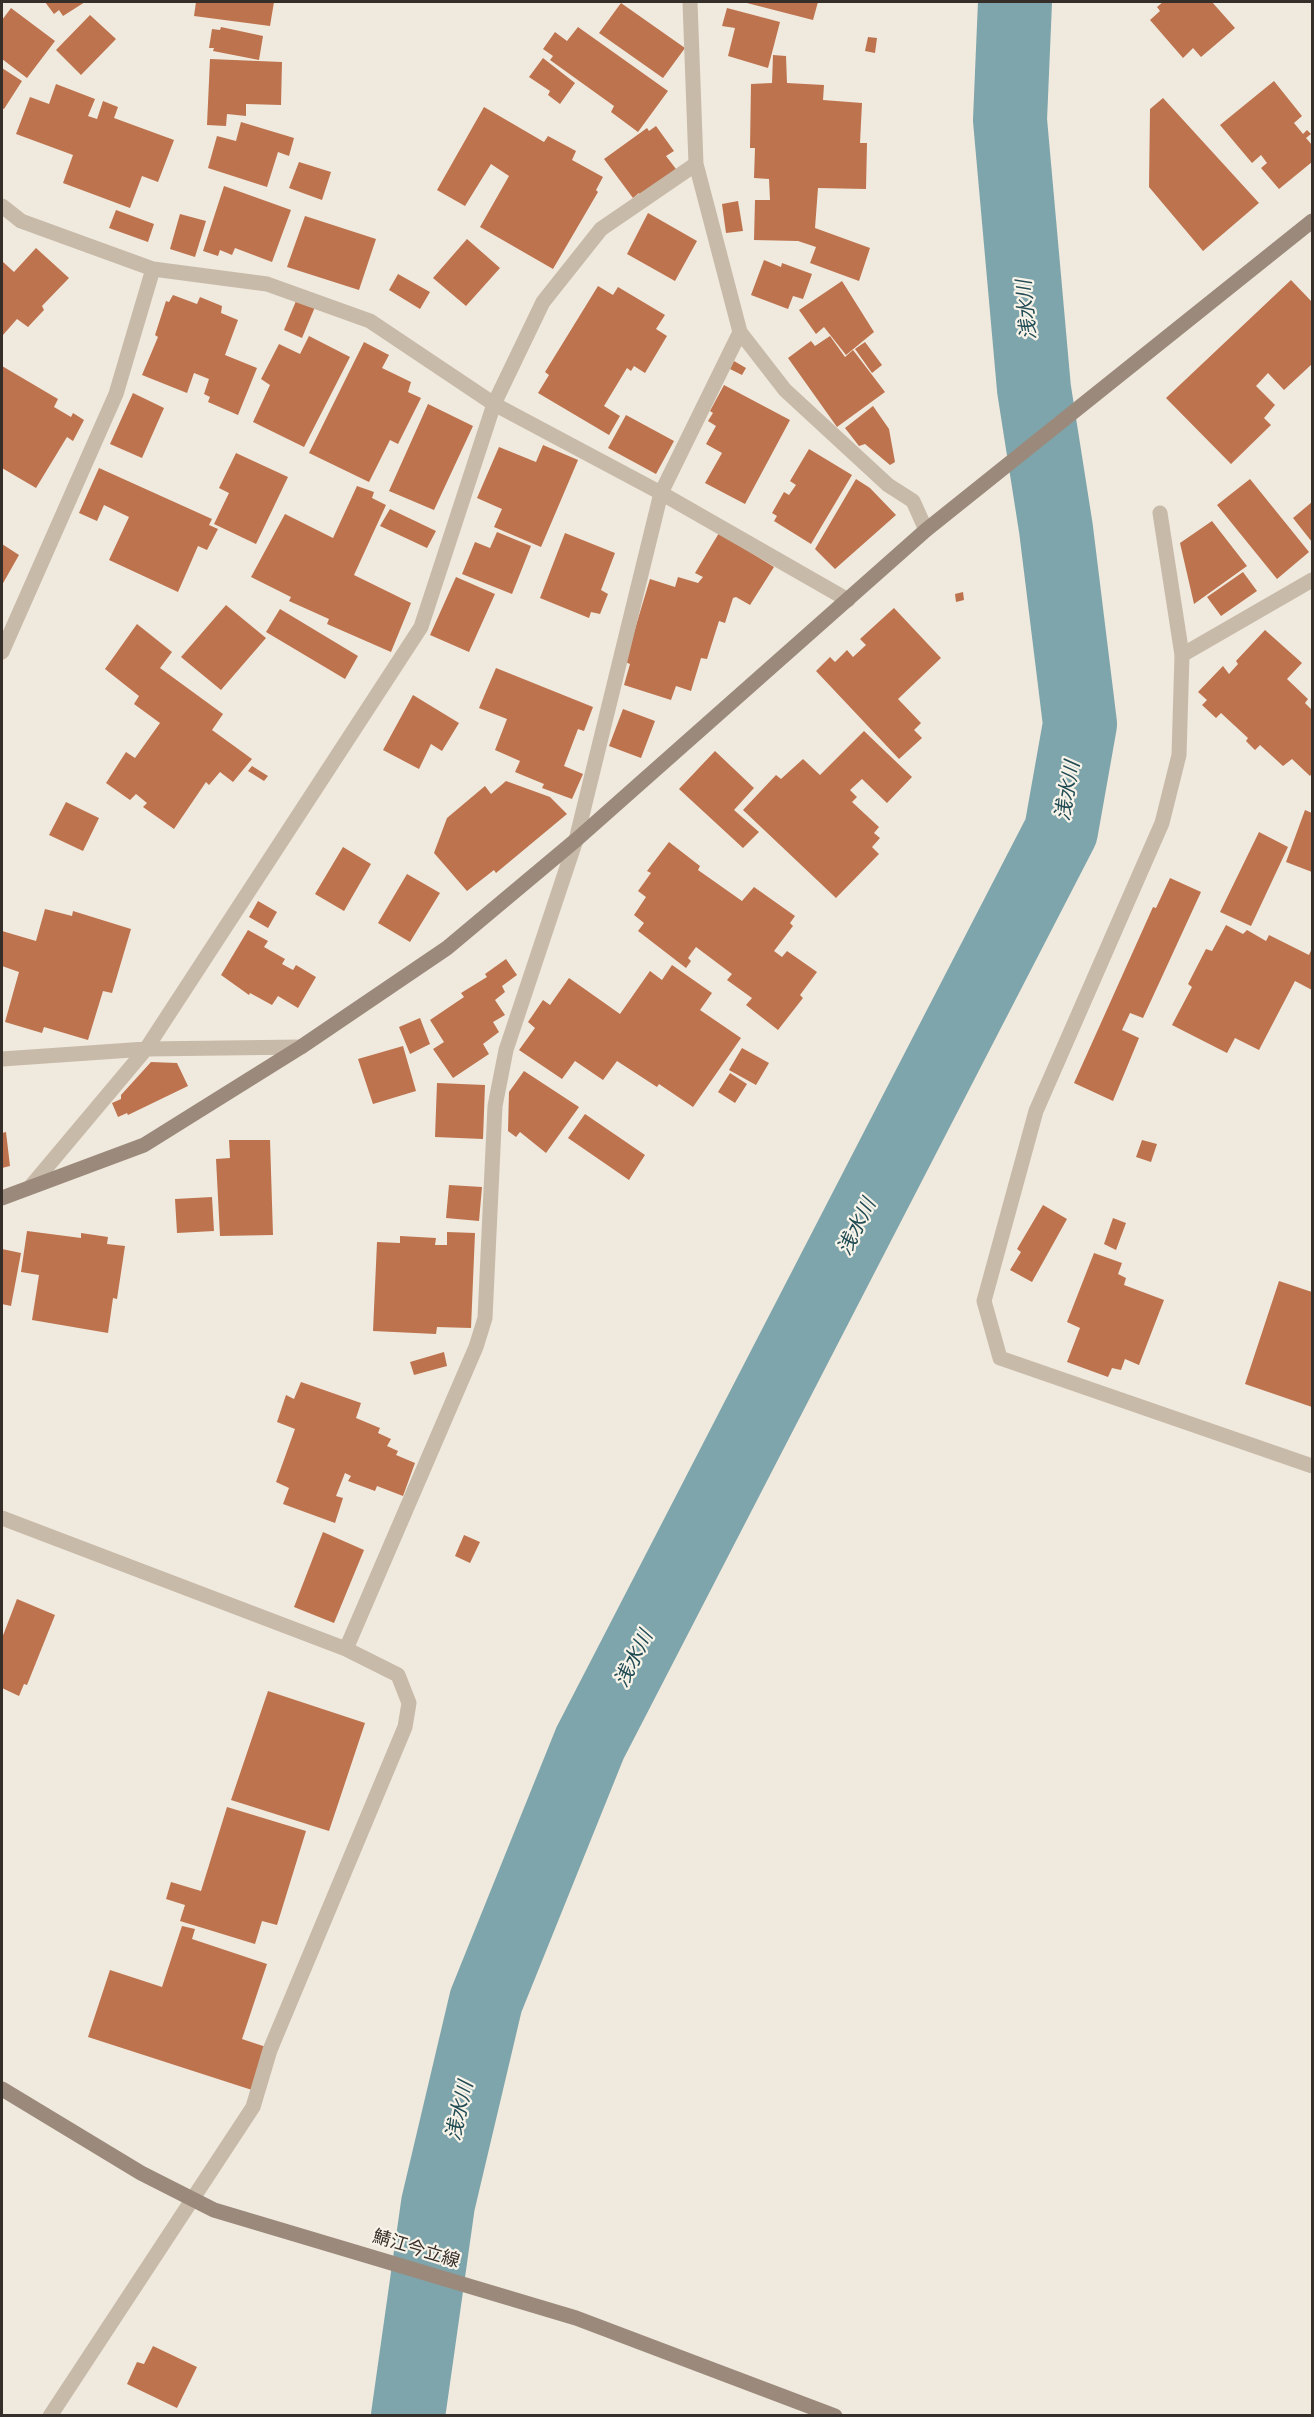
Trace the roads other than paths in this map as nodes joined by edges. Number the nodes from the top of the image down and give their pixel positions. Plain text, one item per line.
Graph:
1 (690, 2) edge
2 (696, 164) junction
3 (2, 206) edge
4 (1312, 221) edge
5 (153, 269) junction
6 (740, 332) junction
7 (494, 404) junction
8 (661, 493) junction
9 (1160, 513) dead end
10 (926, 530) junction
11 (1312, 580) edge
12 (848, 600) junction
13 (2, 652) edge
14 (1182, 656) junction
15 (576, 840) junction
16 (301, 1047) junction
17 (146, 1049) junction
18 (2, 1059) edge
19 (31, 1186) junction
20 (2, 1198) edge
21 (1312, 1466) edge
22 (2, 1518) edge
23 (346, 1649) junction
24 (2, 2089) edge
25 (50, 2415) edge
26 (835, 2415) edge

1 - 2 street
2 - 6 street
2 - 7 street
3 - 5 street
4 - 10 street
5 - 7 street
5 - 13 street
6 - 8 street
6 - 10 street
7 - 8 street
7 - 17 street
8 - 12 street
8 - 15 street
9 - 14 street
10 - 12 street
11 - 14 street
12 - 15 street
14 - 21 street
15 - 16 street
15 - 23 street
16 - 17 street
16 - 19 street
17 - 18 street
17 - 19 street
19 - 20 street
22 - 23 street
23 - 25 street
24 - 26 street, 鯖江今立線

